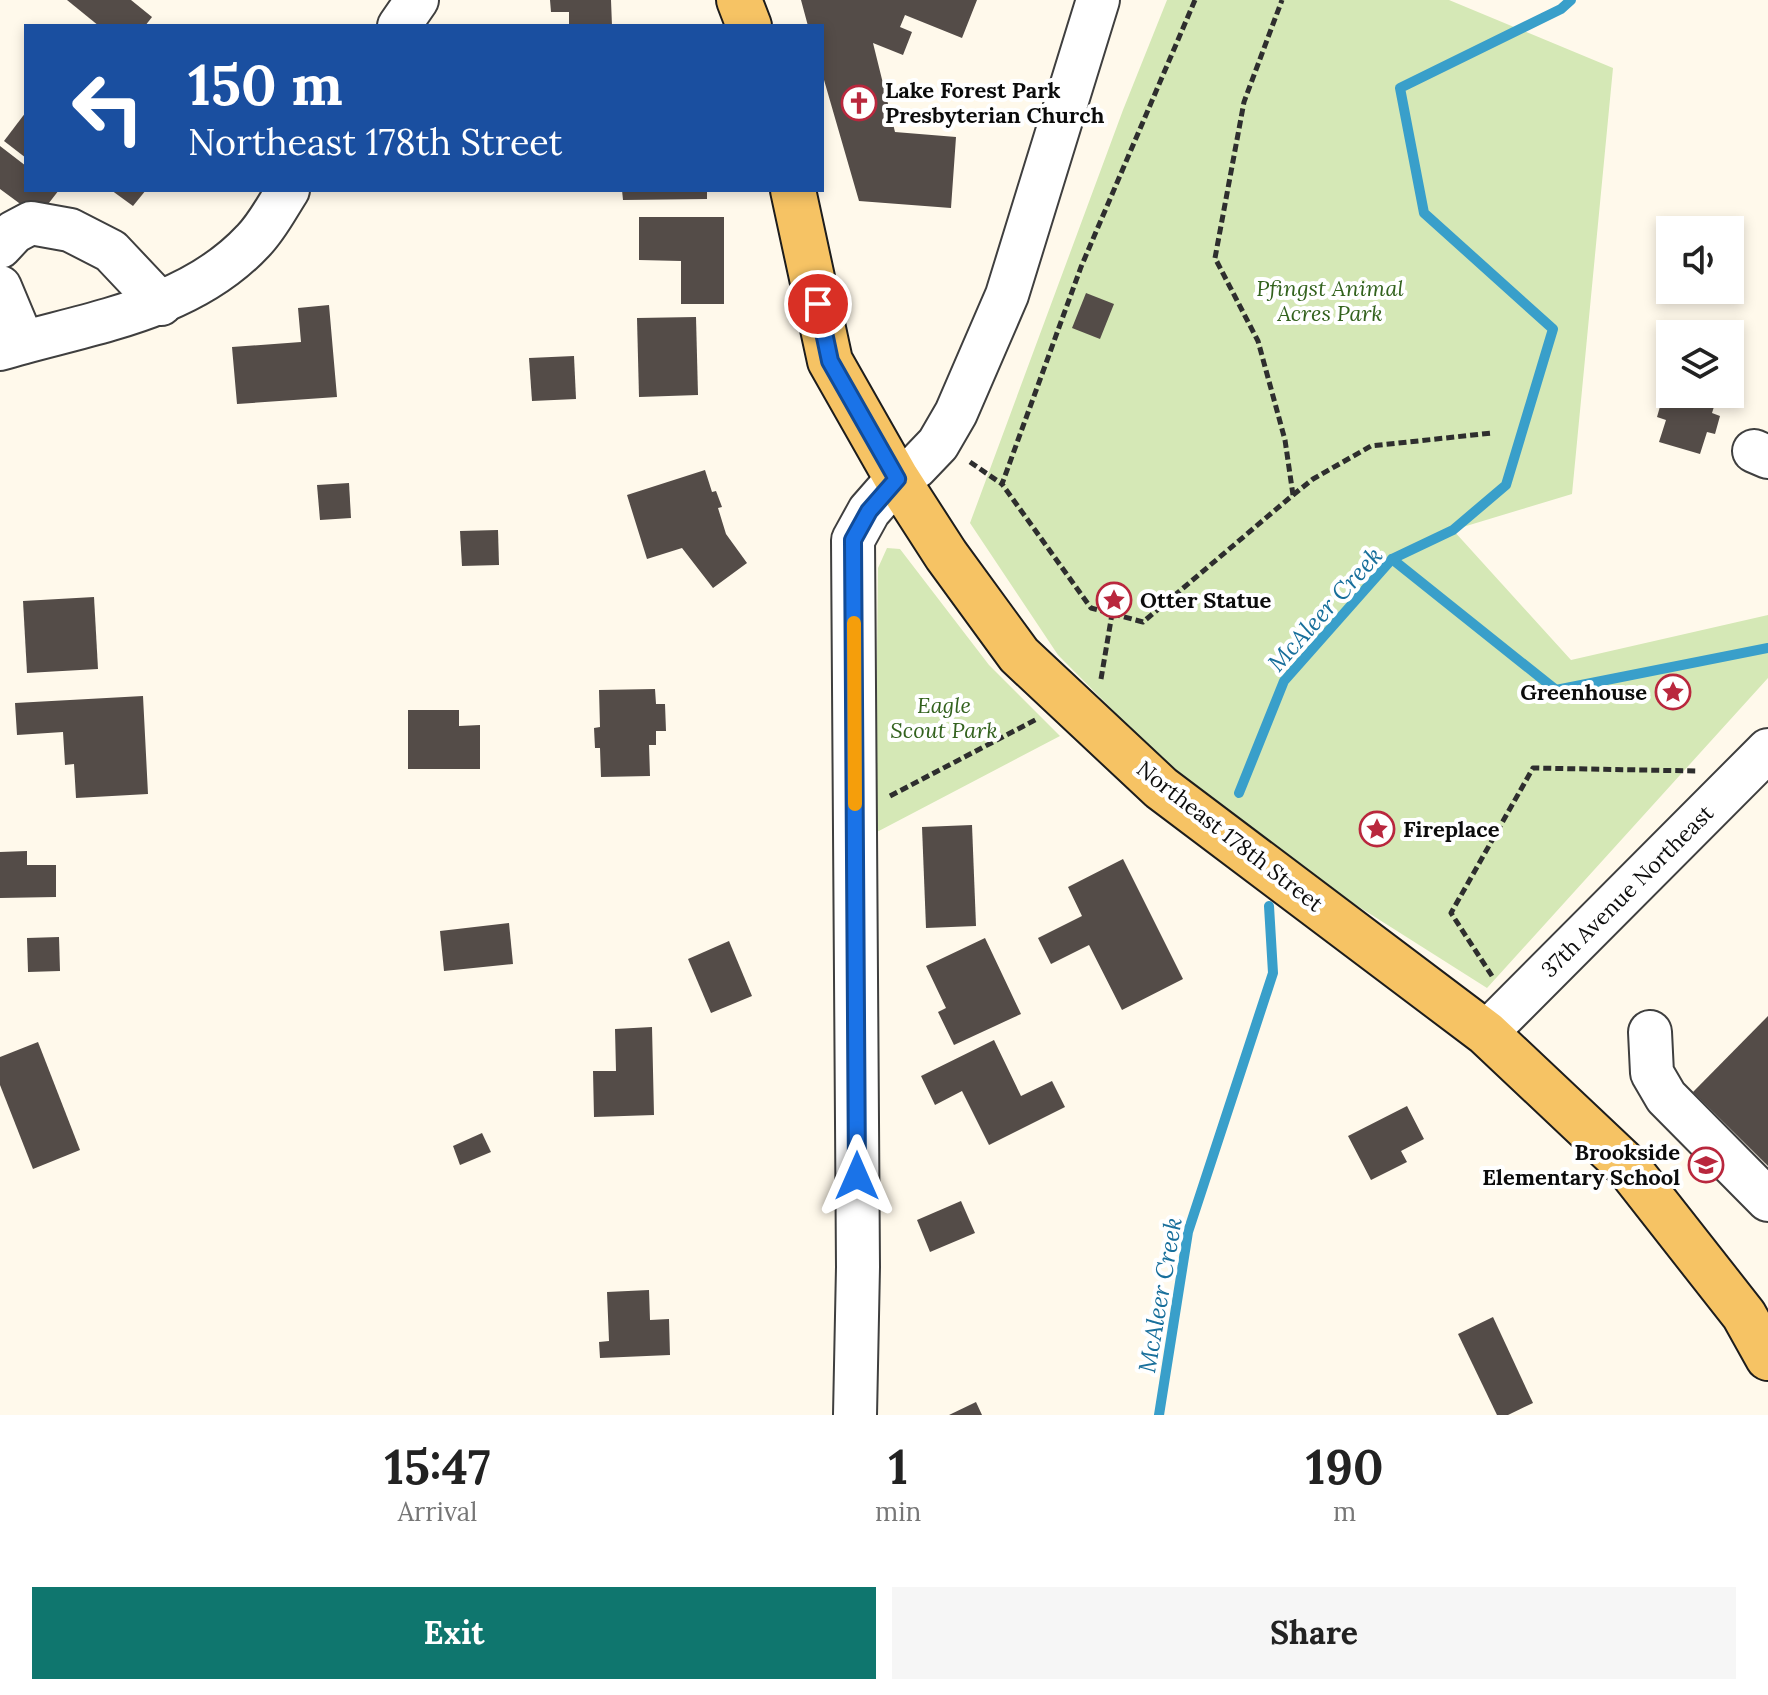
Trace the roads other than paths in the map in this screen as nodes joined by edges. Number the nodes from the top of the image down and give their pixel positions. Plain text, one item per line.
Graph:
1 (417, 0) edge
2 (739, 0) edge
3 (1098, 0) edge
4 (400, 24) edge
5 (748, 24) edge
6 (287, 192) edge
7 (793, 192) edge
8 (0, 247) edge
9 (0, 287) edge
10 (161, 304) junction
11 (11, 345) edge
12 (897, 479) junction
13 (1757, 761) edge
14 (1499, 1020) junction
15 (1650, 1032) dead end
16 (1768, 1200) edge
17 (1768, 1358) edge
18 (855, 1415) edge

1 - 4 street
2 - 5 main road
3 - 12 street
6 - 10 street
7 - 12 main road, Northeast 178th Street
8 - 10 street
9 - 11 street
10 - 11 street
12 - 14 main road, Northeast 178th Street
12 - 18 street
13 - 14 street, 37th Avenue Northeast
14 - 17 main road, Northeast 178th Street
15 - 16 street

